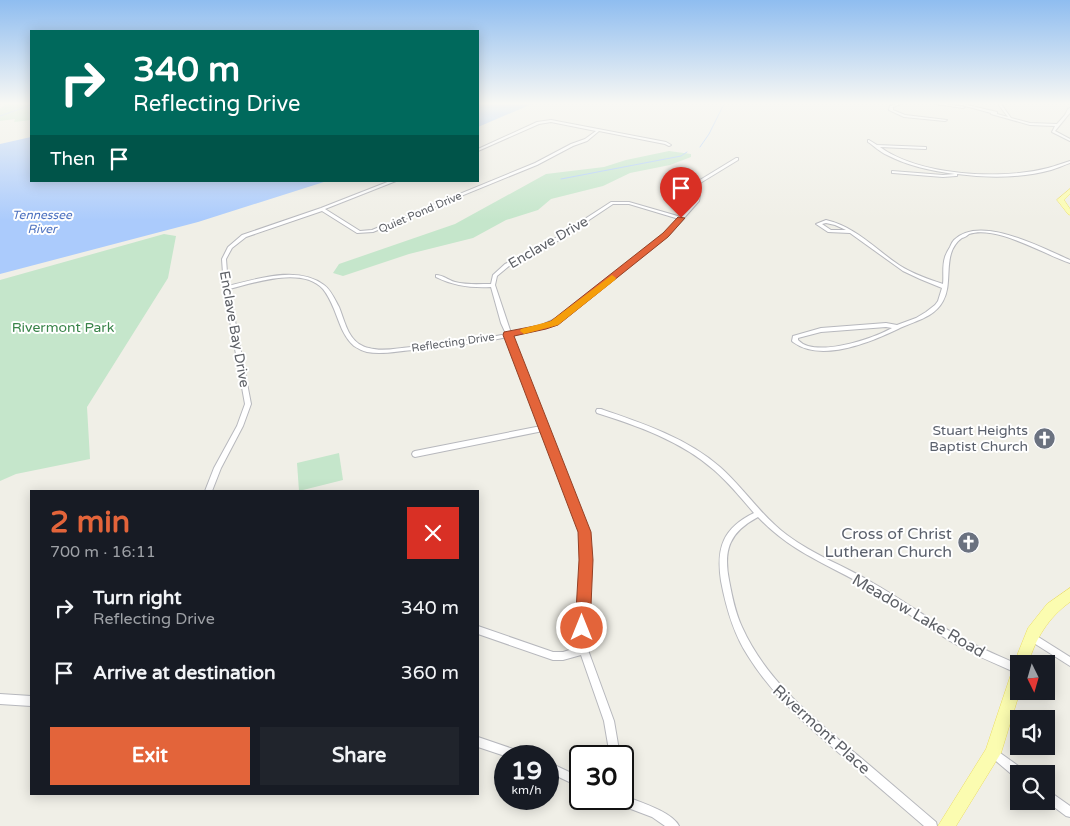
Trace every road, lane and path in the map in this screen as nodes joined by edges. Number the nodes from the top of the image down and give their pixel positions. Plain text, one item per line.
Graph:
1 (495, 143) edge
2 (579, 143) edge
3 (664, 143) edge
4 (871, 143) edge
5 (669, 145) dead end
6 (875, 146) junction
7 (925, 148) dead end
8 (479, 150) edge
9 (737, 159) dead end
10 (1070, 162) edge
11 (893, 172) dead end
12 (957, 175) junction
13 (391, 182) edge
14 (1070, 191) edge
15 (322, 209) junction
16 (1070, 213) edge
17 (681, 218) junction
18 (851, 232) junction
19 (1070, 262) edge
20 (438, 276) dead end
21 (493, 285) junction
22 (945, 287) junction
23 (226, 288) junction
24 (897, 327) junction
25 (508, 335) junction
26 (599, 411) dead end
27 (544, 428) junction
28 (415, 454) dead end
29 (209, 490) edge
30 (758, 514) junction
31 (1070, 594) edge
32 (479, 630) edge
33 (1030, 636) junction
34 (584, 650) junction
35 (1024, 655) edge
36 (1070, 662) edge
37 (1010, 666) edge
38 (0, 699) edge
39 (1010, 699) edge
40 (30, 701) edge
41 (479, 742) edge
42 (613, 745) edge
43 (494, 747) edge
44 (993, 753) junction
45 (1010, 766) edge
46 (1055, 801) edge
47 (634, 805) edge
48 (1070, 812) edge
49 (674, 826) edge
50 (932, 826) edge
51 (946, 826) edge

1 - 8 street
2 - 15 street, Quiet Pond Drive
3 - 5 street
4 - 6 street
6 - 7 street
6 - 12 street
9 - 17 street, Reflecting Drive
10 - 12 street
11 - 12 street
13 - 15 street, Enclave Bay Drive
14 - 16 main road
15 - 23 street, Enclave Bay Drive
17 - 21 street, Enclave Drive
17 - 25 street, Reflecting Drive
18 - 18 street
18 - 22 street
19 - 22 street
20 - 21 street
21 - 25 street
22 - 24 street
23 - 25 street, Reflecting Drive
23 - 29 street, Enclave Bay Drive
24 - 24 street
25 - 27 street
26 - 30 street, Meadow Lake Road
27 - 28 street
27 - 34 street
30 - 37 street, Meadow Lake Road
30 - 50 street, Rivermont Place
31 - 33 main road
32 - 34 street
33 - 35 main road
33 - 36 street
34 - 42 street
38 - 40 street
39 - 44 main road
41 - 43 street
44 - 45 street
44 - 51 main road
46 - 48 street
47 - 49 street

